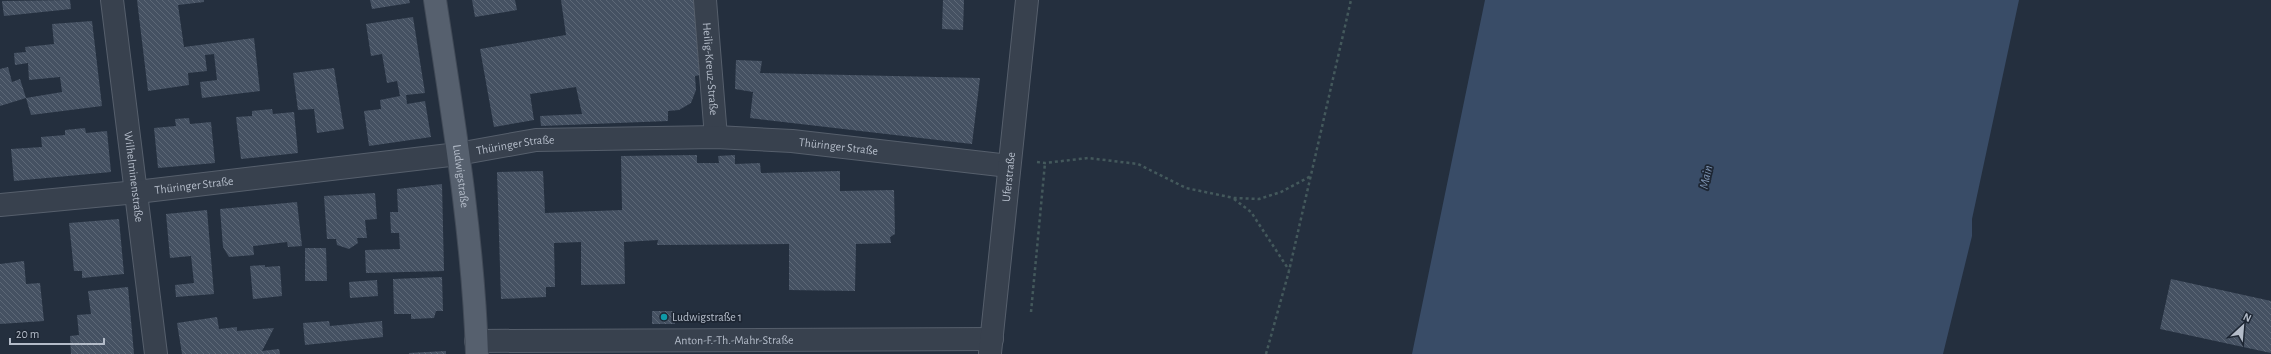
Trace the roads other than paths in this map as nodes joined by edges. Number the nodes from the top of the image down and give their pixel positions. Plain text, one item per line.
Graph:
1 (112, 0) edge
2 (435, 0) edge
3 (705, 0) edge
4 (1027, 0) edge
5 (716, 138) junction
6 (458, 154) junction
7 (1019, 163) junction
8 (137, 192) junction
9 (0, 205) edge
10 (991, 346) edge
11 (476, 348) edge
12 (156, 354) edge

1 - 8 street, Wilhelminenstraße
2 - 6 main road, Ludwigstraße
3 - 5 street, Heilig-Kreuz-Straße
4 - 7 street, Uferstraße
5 - 6 street, Thüringer Straße
5 - 7 street, Thüringer Straße
6 - 8 street, Thüringer Straße
6 - 11 main road, Ludwigstraße
7 - 10 street, Uferstraße
8 - 9 street, Thüringer Straße
8 - 12 street, Wilhelminenstraße
10 - 11 street, Anton-F.-Th.-Mahr-Straße

